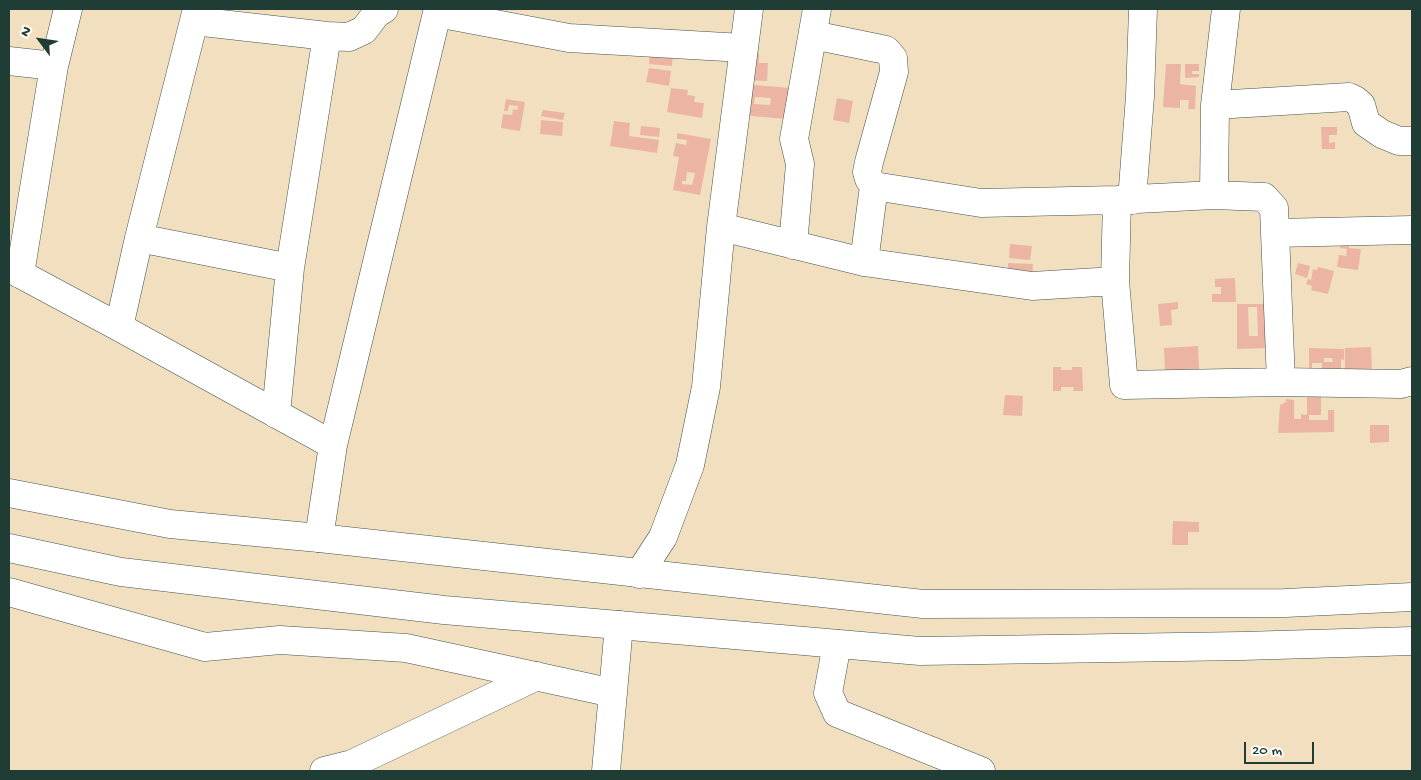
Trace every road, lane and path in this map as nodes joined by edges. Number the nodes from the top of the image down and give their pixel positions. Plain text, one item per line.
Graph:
1 (68, 9) edge
2 (384, 9) edge
3 (749, 9) edge
4 (817, 9) edge
5 (1142, 9) edge
6 (1226, 9) edge
7 (437, 11) edge
8 (196, 15) edge
9 (812, 35) junction
10 (327, 36) junction
11 (744, 48) junction
12 (9, 62) edge
13 (54, 66) junction
14 (1215, 105) junction
15 (1412, 141) edge
16 (874, 186) junction
17 (1214, 195) junction
18 (1124, 200) junction
19 (721, 228) junction
20 (1412, 230) edge
21 (1275, 233) junction
22 (139, 238) junction
23 (793, 245) junction
24 (864, 262) junction
25 (290, 268) junction
26 (14, 271) edge
27 (1115, 281) junction
28 (119, 327) junction
29 (1412, 381) edge
30 (1282, 382) junction
31 (276, 414) junction
32 (333, 445) junction
33 (9, 493) edge
34 (319, 538) junction
35 (9, 548) edge
36 (639, 574) junction
37 (9, 592) edge
38 (1412, 596) edge
39 (619, 625) junction
40 (1412, 641) edge
41 (838, 644) junction
42 (537, 676) junction
43 (613, 693) junction
44 (324, 771) edge
45 (606, 771) edge
46 (981, 771) edge

1 - 13 street
2 - 10 street
3 - 11 street
4 - 9 street
5 - 18 street
6 - 14 street
7 - 11 street
7 - 32 street
8 - 10 street
8 - 22 street
9 - 16 street
9 - 23 street
10 - 25 street
11 - 19 street
12 - 13 street
13 - 26 street
14 - 15 street
14 - 17 street
16 - 18 street
16 - 24 street
17 - 18 street
17 - 21 street
18 - 27 street
19 - 23 street
19 - 36 street
20 - 21 street
21 - 30 street
22 - 25 street
22 - 28 street
23 - 24 street
24 - 27 street
25 - 31 street
26 - 28 street
27 - 30 street
28 - 31 street
29 - 30 street
31 - 32 street
32 - 34 street
33 - 34 street
34 - 36 street
35 - 39 street
36 - 38 street
37 - 42 street
39 - 41 street
39 - 43 street
40 - 41 street
41 - 46 street
42 - 43 street
42 - 44 street
43 - 45 street

